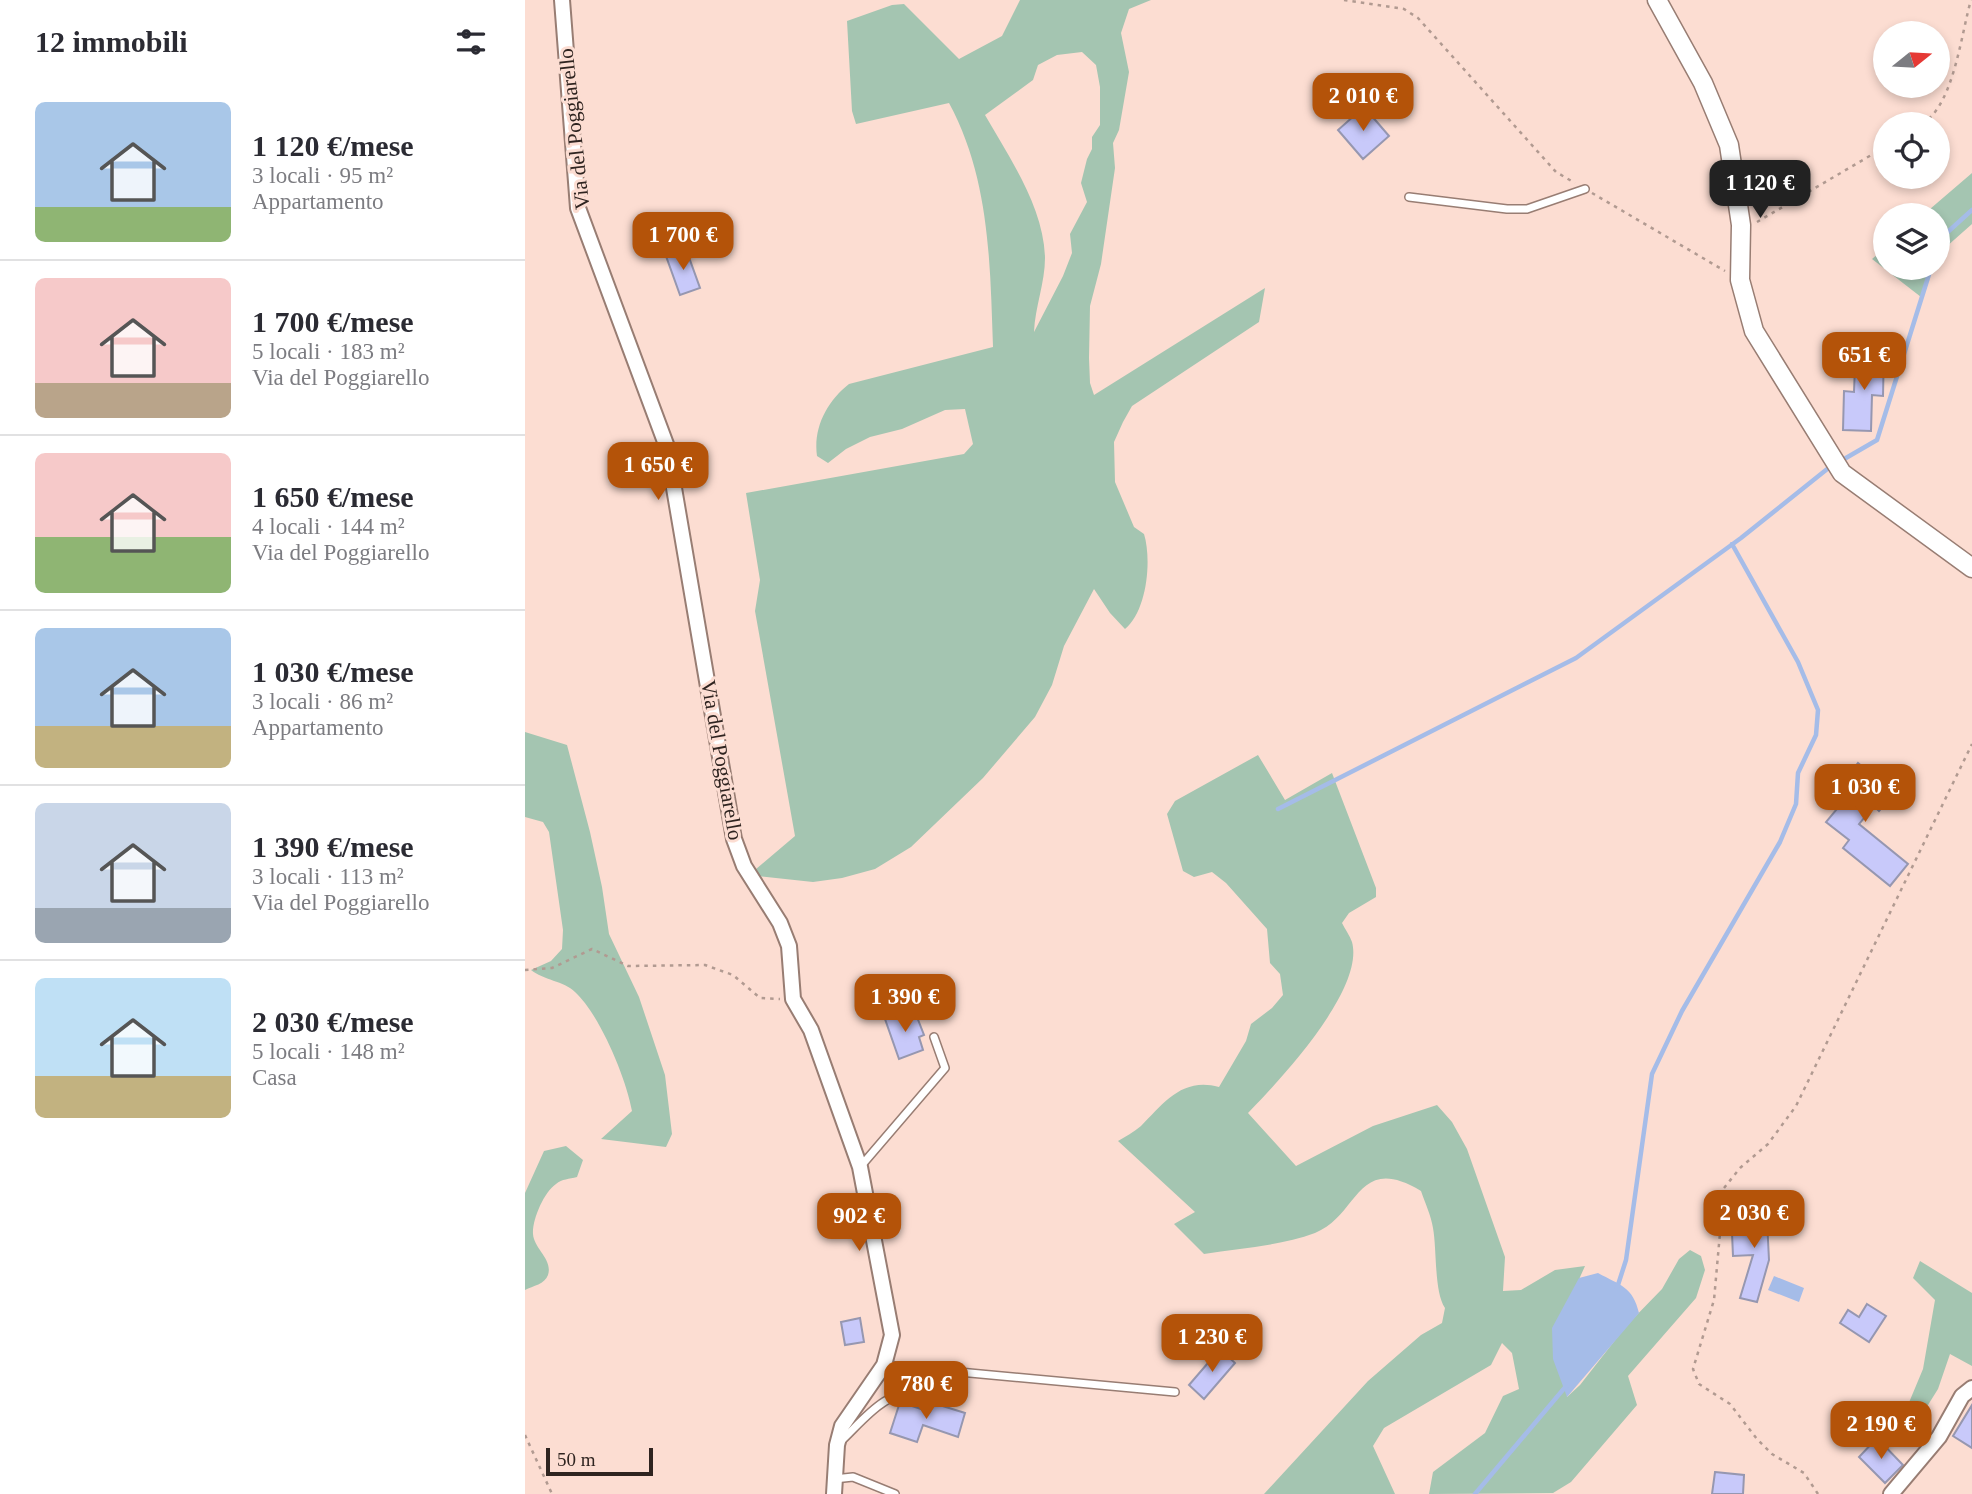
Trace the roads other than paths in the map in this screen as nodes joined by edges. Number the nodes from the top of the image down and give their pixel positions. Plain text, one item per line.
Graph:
1 (562, 0) edge
2 (1664, 4) edge
3 (1585, 189) road end
4 (1409, 197) dead end
5 (1972, 568) edge
6 (934, 1037) dead end
7 (860, 1167) junction
8 (884, 1365) junction
9 (1972, 1388) edge
10 (1175, 1392) dead end
11 (922, 1396) dead end
12 (837, 1445) junction
13 (833, 1479) junction
14 (834, 1494) edge
15 (895, 1494) edge
16 (1891, 1494) edge

1 - 7 street, Via del Poggiarello
2 - 5 street
3 - 4 lane
6 - 7 lane
7 - 8 street, Via del Poggiarello
8 - 10 lane
8 - 12 street, Via del Poggiarello
9 - 16 street
11 - 12 lane
12 - 13 street, Via del Poggiarello
13 - 14 street, Via del Poggiarello
13 - 15 lane

